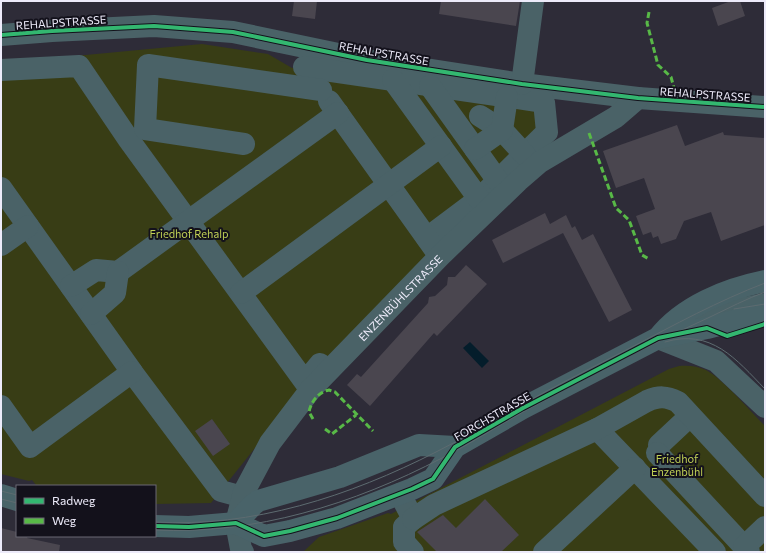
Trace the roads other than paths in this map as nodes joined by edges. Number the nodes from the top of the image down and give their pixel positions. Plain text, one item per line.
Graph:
1 (533, 1) edge
2 (1, 35) edge
3 (288, 44) junction
4 (304, 67) junction
5 (1, 70) edge
6 (393, 80) junction
7 (430, 86) junction
8 (321, 90) junction
9 (514, 90) junction
10 (483, 94) junction
11 (638, 98) junction
12 (765, 107) edge
13 (338, 113) junction
14 (480, 116) junction
15 (461, 130) junction
16 (502, 130) junction
17 (137, 134) junction
18 (244, 144) dead end
19 (441, 146) junction
20 (475, 149) junction
21 (525, 154) junction
22 (498, 181) junction
23 (388, 184) junction
24 (1, 188) edge
25 (479, 199) junction
26 (189, 221) junction
27 (28, 226) junction
28 (427, 238) junction
29 (1, 245) edge
30 (440, 256) junction
31 (118, 272) junction
32 (765, 281) edge
33 (71, 286) junction
34 (241, 292) junction
35 (765, 304) edge
36 (765, 313) edge
37 (91, 314) junction
38 (658, 338) junction
39 (320, 364) dead end
40 (132, 372) junction
41 (765, 389) edge
42 (1, 406) edge
43 (765, 407) edge
44 (690, 416) junction
45 (597, 429) junction
46 (455, 447) junction
47 (635, 468) junction
48 (400, 494) junction
49 (1, 495) edge
50 (243, 496) junction
51 (765, 496) edge
52 (16, 500) edge
53 (413, 519) junction
54 (236, 523) junction
55 (156, 526) edge
56 (765, 527) edge
57 (747, 549) edge
58 (243, 552) edge
59 (413, 552) edge
60 (544, 552) edge
61 (715, 552) edge

1 - 9 street
2 - 3 street, REHALPSTRASSE
3 - 4 street
3 - 9 street, REHALPSTRASSE
4 - 6 street
4 - 8 street
5 - 17 street
6 - 7 street
6 - 19 street
7 - 10 street
7 - 15 street
8 - 13 street
8 - 17 street
9 - 10 street
9 - 11 street, REHALPSTRASSE
9 - 16 street
9 - 21 street
10 - 14 street
11 - 12 street, REHALPSTRASSE
11 - 30 street, ENZENBÜHLSTRASSE
13 - 23 street
13 - 26 street
14 - 15 street
14 - 16 street
15 - 20 street
16 - 20 street
16 - 21 street
17 - 18 street
17 - 26 street
19 - 23 street
19 - 25 street
20 - 22 street
21 - 22 street
22 - 25 street
23 - 28 street
23 - 34 street
24 - 27 street
25 - 28 street
26 - 31 street
26 - 34 street
27 - 29 street
27 - 33 street
28 - 30 street
30 - 50 street, ENZENBÜHLSTRASSE
31 - 33 street
31 - 37 street
32 - 38 main road, FORCHSTRASSE
33 - 37 street
34 - 39 street
35 - 38 street
36 - 38 main road, FORCHSTRASSE
37 - 40 street
38 - 41 street
38 - 43 street
38 - 46 main road, FORCHSTRASSE
40 - 42 street
40 - 50 street
44 - 45 street
44 - 51 street
44 - 57 street
45 - 47 street
45 - 53 street
46 - 48 main road, FORCHSTRASSE
46 - 54 main road, FORCHSTRASSE
47 - 60 street
47 - 61 street
48 - 53 street
48 - 54 main road, FORCHSTRASSE
49 - 52 main road
50 - 54 street, ENZENBÜHLSTRASSE
53 - 59 street
54 - 55 main road
54 - 58 street, ENZENBÜHLSTRASSE
56 - 57 street

